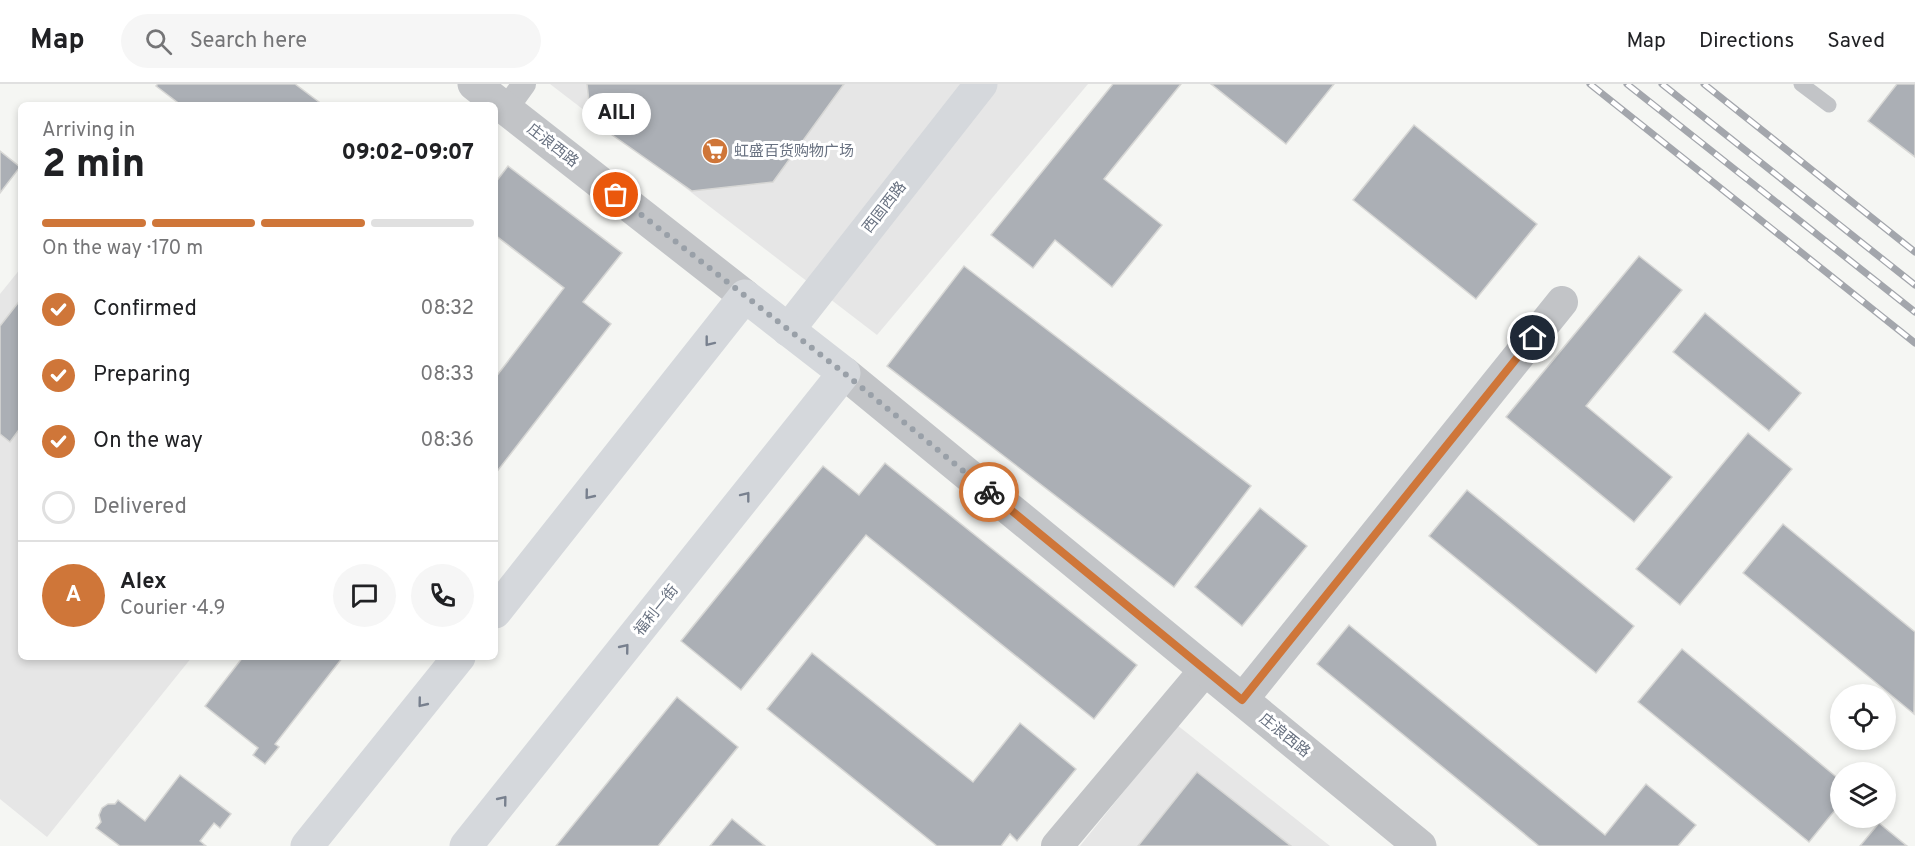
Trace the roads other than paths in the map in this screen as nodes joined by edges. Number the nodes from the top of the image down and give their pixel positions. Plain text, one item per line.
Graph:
1 (474, 84) edge
2 (981, 84) edge
3 (1801, 84) edge
4 (515, 96) edge
5 (1829, 105) dead end
6 (745, 296) junction
7 (1562, 302) dead end
8 (788, 330) junction
9 (844, 373) junction
10 (498, 608) edge
11 (457, 660) edge
12 (1205, 670) junction
13 (1242, 700) junction
14 (307, 846) edge
15 (466, 846) edge
16 (1057, 846) edge
17 (1420, 846) edge

1 - 4 street, 庄浪西路
2 - 8 main road, 西固西路
3 - 5 lane
4 - 6 street, 庄浪西路
6 - 8 main road
6 -> 10 main road
7 - 13 street
8 - 9 main road
9 - 12 street, 庄浪西路
15 -> 9 main road, 福利一街
11 -> 14 main road
12 - 13 street, 庄浪西路
12 - 16 street
13 - 17 street, 庄浪西路

